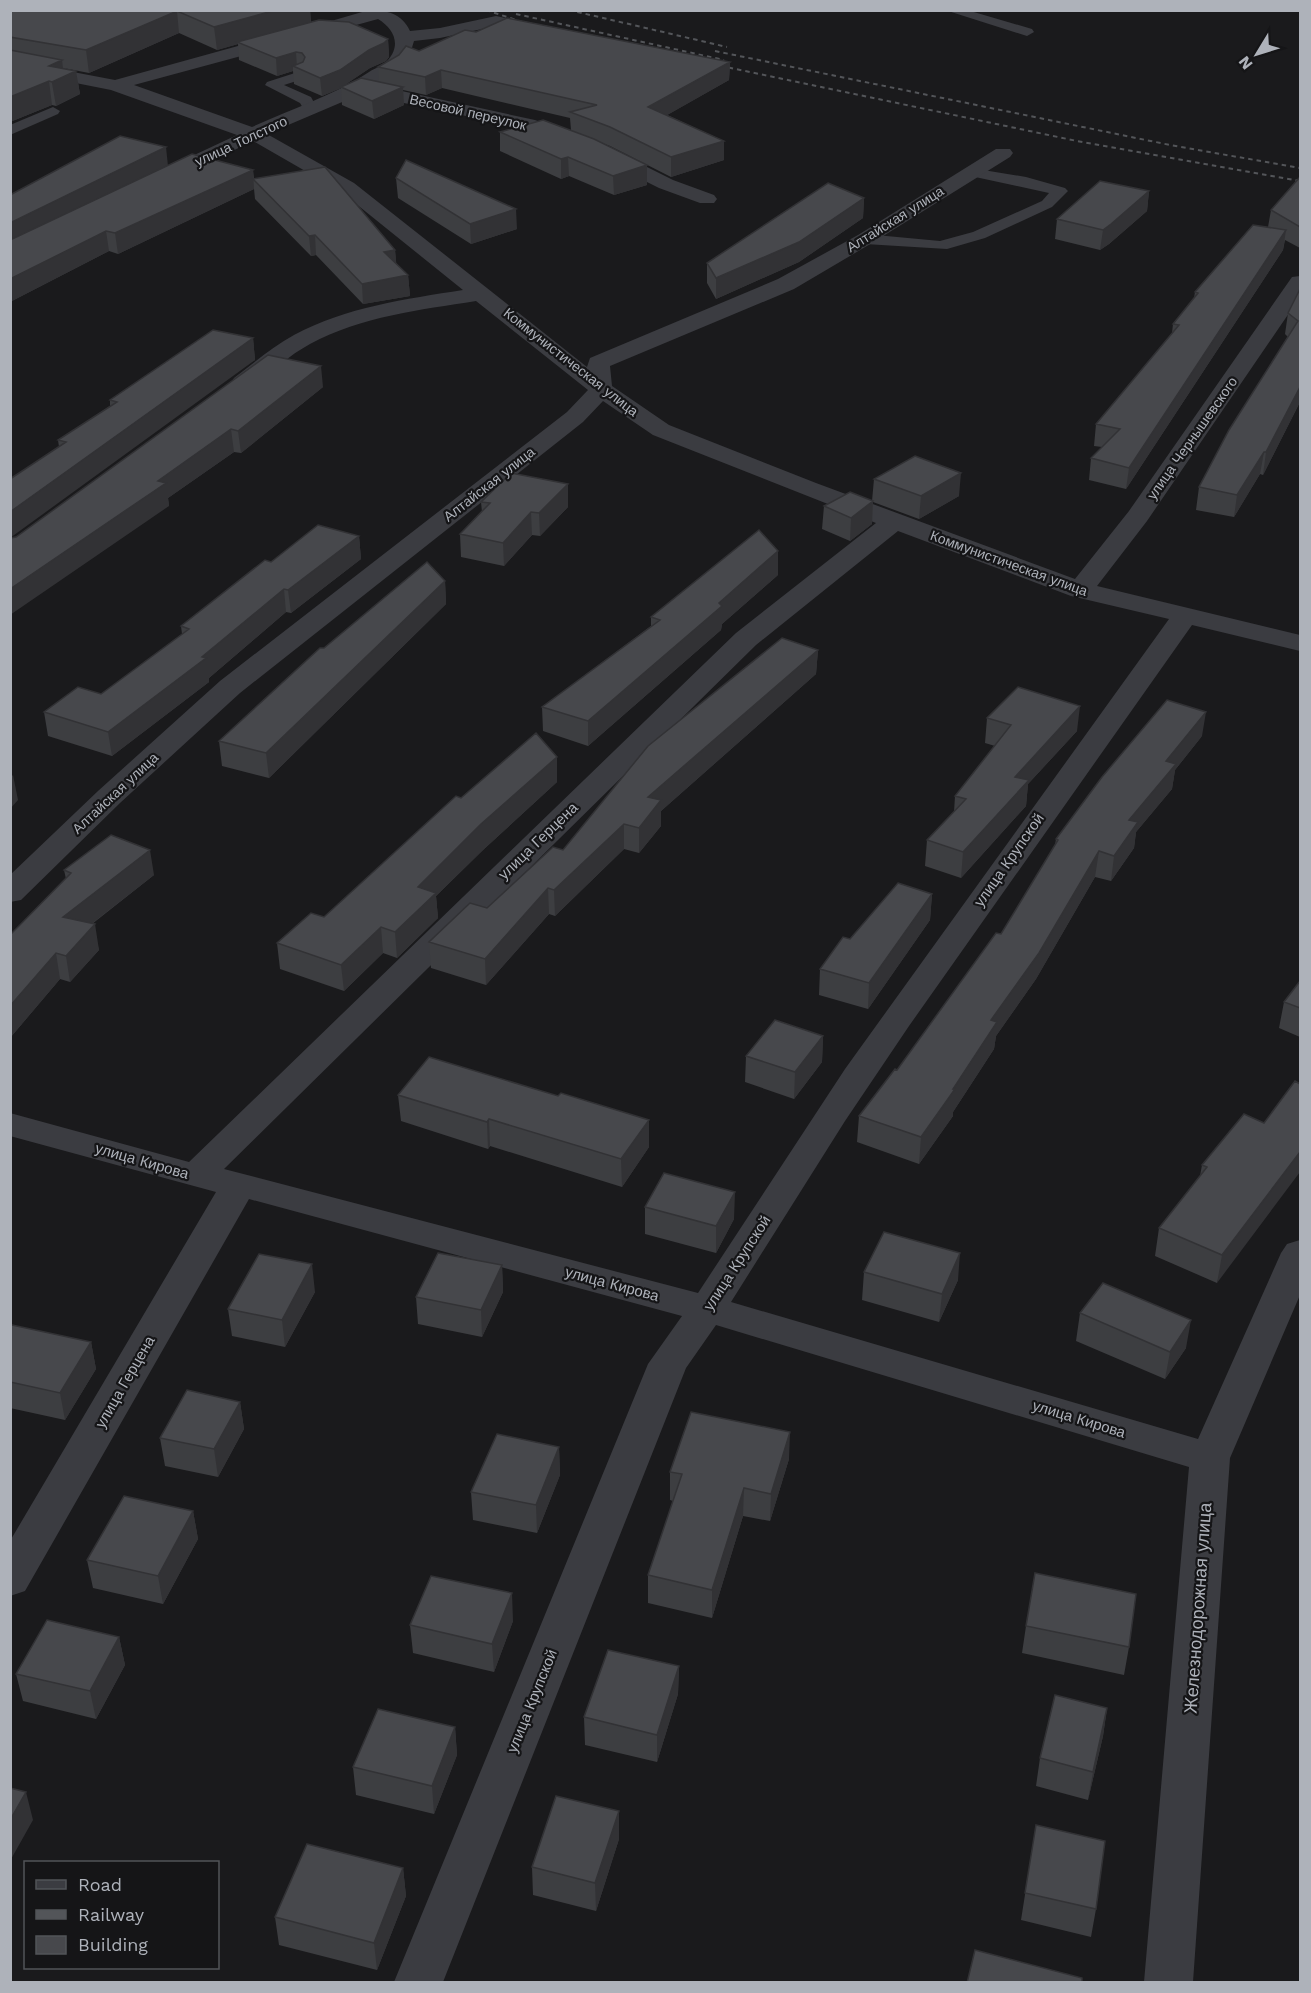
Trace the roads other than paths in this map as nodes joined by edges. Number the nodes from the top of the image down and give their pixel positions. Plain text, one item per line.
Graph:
1 (951, 10) edge
2 (1027, 32) dead end
3 (308, 33) junction
4 (358, 34) edge
5 (564, 36) edge
6 (397, 46) junction
7 (10, 64) edge
8 (33, 69) junction
9 (298, 76) edge
10 (10, 80) edge
11 (115, 86) junction
12 (359, 88) junction
13 (53, 111) dead end
14 (311, 111) junction
15 (10, 131) edge
16 (253, 134) junction
17 (1004, 153) dead end
18 (971, 172) junction
19 (149, 184) edge
20 (707, 200) dead end
21 (865, 239) junction
22 (1300, 282) edge
23 (483, 293) junction
24 (601, 389) junction
25 (228, 393) edge
26 (894, 521) junction
27 (1080, 590) junction
28 (1186, 615) junction
29 (1300, 643) edge
30 (10, 893) edge
31 (10, 1124) edge
32 (196, 1176) junction
33 (239, 1185) junction
34 (1300, 1253) edge
35 (708, 1309) junction
36 (1210, 1458) junction
37 (10, 1579) edge
38 (419, 1983) edge
39 (1169, 1983) edge

1 - 2 lane
3 - 4 street
3 - 6 street
3 - 11 street
5 - 6 street
6 - 12 street, улица Толстого
7 - 8 street, Коммунистическая улица
8 - 10 street
8 - 11 street, Коммунистическая улица
9 - 14 lane
11 - 16 street, Коммунистическая улица
12 - 14 street, улица Толстого
12 - 20 street, Весовой переулок
13 - 15 lane
14 - 16 street, улица Толстого
16 - 19 street, улица Толстого
16 - 23 street, Коммунистическая улица
17 - 18 street, Алтайская улица
18 - 21 street, Алтайская улица
18 - 21 lane
21 - 24 street, Алтайская улица
22 - 27 street, улица Чернышевского
23 - 24 street, Коммунистическая улица
23 - 25 street
24 - 26 street, Коммунистическая улица
24 - 30 street, Алтайская улица
26 - 27 street, Коммунистическая улица
26 - 32 street, улица Герцена
27 - 28 street, Коммунистическая улица
28 - 29 street, Коммунистическая улица
28 - 35 street, улица Крупской
31 - 32 street, улица Кирова
32 - 33 street, улица Кирова
33 - 35 street, улица Кирова
33 - 37 street, улица Герцена
34 - 36 street, Железнодорожная улица
35 - 36 street, улица Кирова
35 - 38 street, улица Крупской
36 - 39 street, Железнодорожная улица

